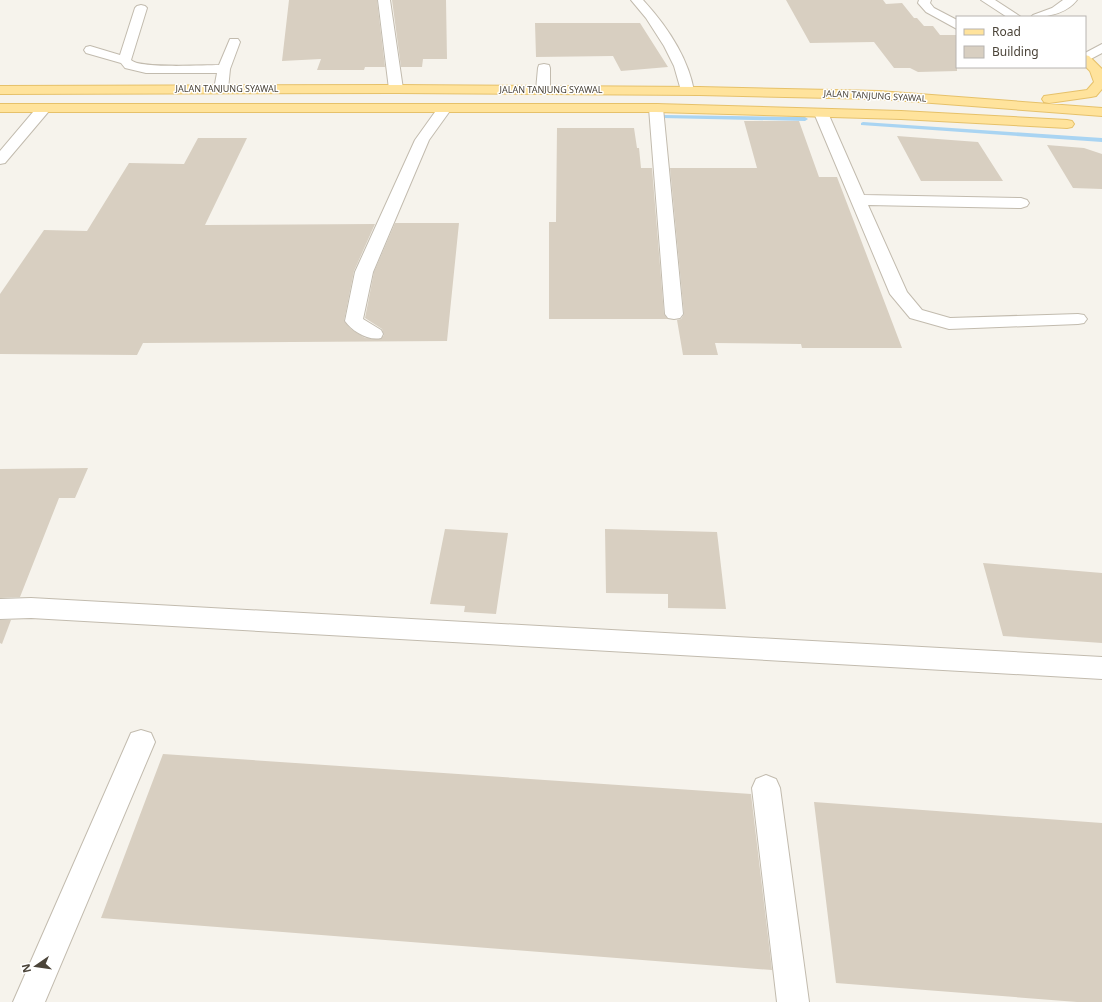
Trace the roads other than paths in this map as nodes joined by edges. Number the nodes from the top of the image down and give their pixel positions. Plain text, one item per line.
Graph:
1 (384, 0) edge
2 (637, 0) edge
3 (987, 0) edge
4 (1071, 0) edge
5 (923, 4) edge
6 (141, 8) dead end
7 (1014, 16) edge
8 (1040, 16) edge
9 (956, 24) edge
10 (234, 42) dead end
11 (1102, 48) edge
12 (90, 50) dead end
13 (1086, 58) edge
14 (1086, 59) edge
15 (125, 60) junction
16 (1086, 60) edge
17 (1102, 65) edge
18 (544, 68) dead end
19 (224, 69) junction
20 (396, 89) junction
21 (0, 90) edge
22 (221, 90) junction
23 (543, 90) junction
24 (687, 91) junction
25 (984, 104) junction
26 (0, 108) edge
27 (44, 108) junction
28 (445, 108) junction
29 (656, 108) junction
30 (1102, 112) edge
31 (821, 113) junction
32 (1079, 125) dead end
33 (0, 160) edge
34 (859, 200) junction
35 (1021, 203) dead end
36 (674, 314) dead end
37 (1078, 319) dead end
38 (374, 334) dead end
39 (0, 609) edge
40 (1102, 668) edge
41 (141, 742) dead end
42 (766, 788) dead end
43 (29, 1002) edge
44 (793, 1002) edge

1 - 20 street
2 - 24 street
3 - 7 street
4 - 8 street
5 - 9 street
6 - 15 street
10 - 19 street
11 - 13 street
12 - 15 street
14 - 17 main road
15 - 19 street
16 - 25 main road
18 - 23 street
19 - 22 street
20 - 22 main road, JALAN TANJUNG SYAWAL
20 - 23 main road, JALAN TANJUNG SYAWAL
21 - 22 main road, JALAN TANJUNG SYAWAL
23 - 24 main road, JALAN TANJUNG SYAWAL
24 - 25 main road, JALAN TANJUNG SYAWAL
25 - 30 main road, JALAN TANJUNG SYAWAL
26 - 27 main road, JALAN TANJUNG SYAWAL
27 - 28 main road, JALAN TANJUNG SYAWAL
27 - 33 street
28 - 29 main road, JALAN TANJUNG SYAWAL
28 - 38 street
29 - 31 main road, JALAN TANJUNG SYAWAL
29 - 36 street
31 - 32 main road, JALAN TANJUNG SYAWAL
31 - 34 street
34 - 35 street
34 - 37 street
39 - 40 street
41 - 43 street
42 - 44 street

